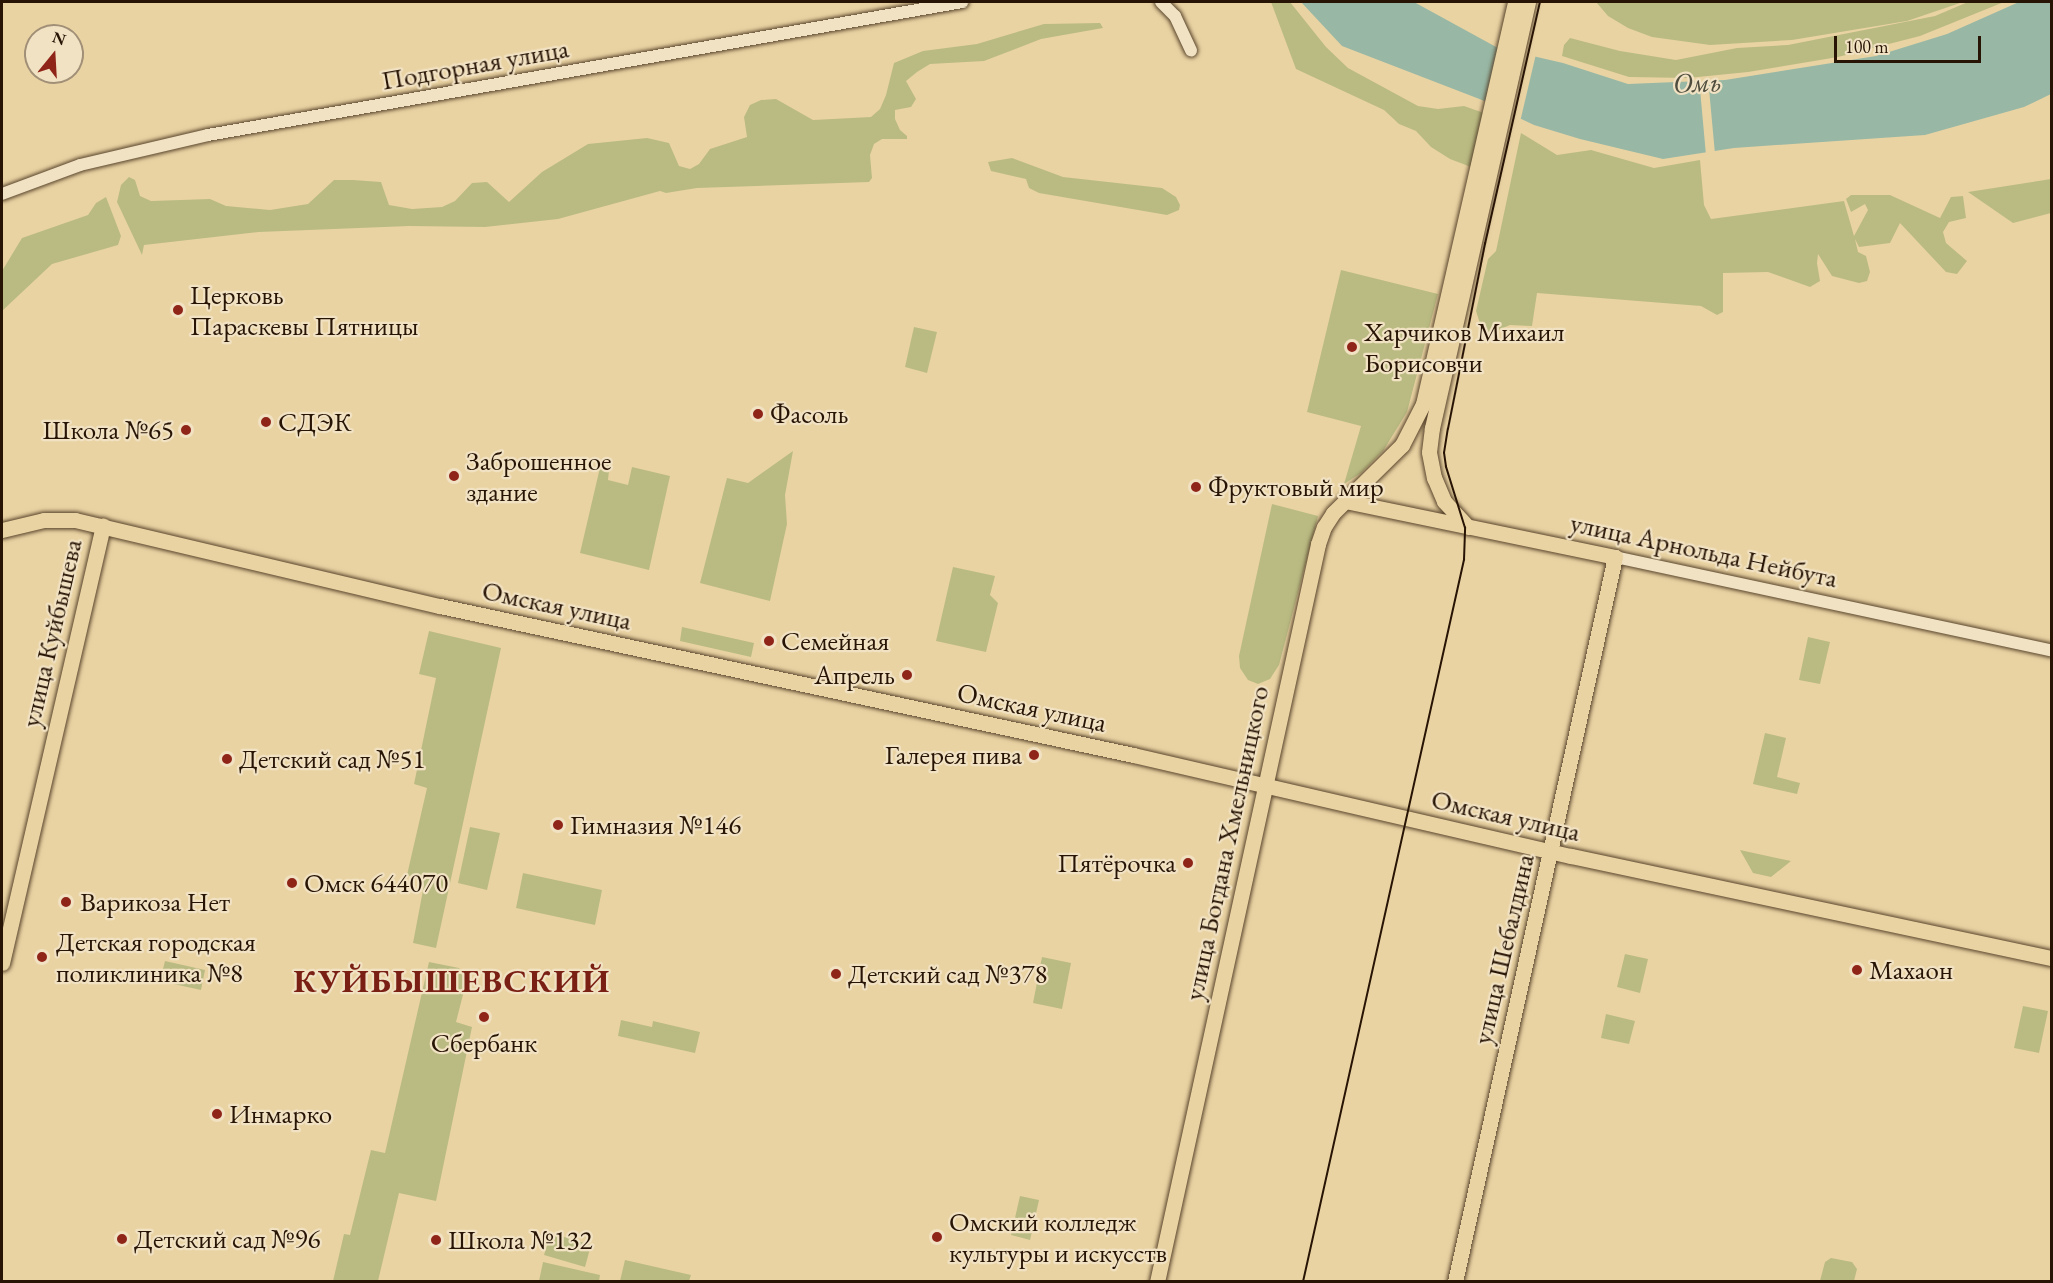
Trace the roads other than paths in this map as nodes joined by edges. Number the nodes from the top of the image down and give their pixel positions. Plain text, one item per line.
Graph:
1 (962, 2) edge
2 (1161, 2) edge
3 (1515, 2) edge
4 (1528, 2) edge
5 (1191, 50) dead end
6 (2, 194) edge
7 (1468, 240) junction
8 (1345, 501) junction
9 (103, 526) junction
10 (1470, 529) junction
11 (2, 530) edge
12 (1616, 557) junction
13 (2052, 651) edge
14 (1265, 786) junction
15 (1551, 852) junction
16 (2052, 958) edge
17 (2, 963) edge
18 (1157, 1281) edge
19 (1455, 1281) edge

1 - 6 street, Подгорная улица
2 - 5 street
3 - 7 main road
4 - 7 main road
7 - 8 main road, улица Богдана Хмельницкого
7 - 10 main road
8 - 10 main road, улица Арнольда Нейбута
8 - 14 main road, улица Богдана Хмельницкого
9 - 11 main road, Омская улица
9 - 14 main road, Омская улица
9 - 17 main road, улица Куйбышева
10 - 12 main road, улица Арнольда Нейбута
12 - 13 street, улица Арнольда Нейбута
12 - 15 main road, улица Шебалдина
14 - 15 main road, Омская улица
14 - 18 main road, улица Богдана Хмельницкого
15 - 16 main road, Омская улица
15 - 19 main road, улица Шебалдина

